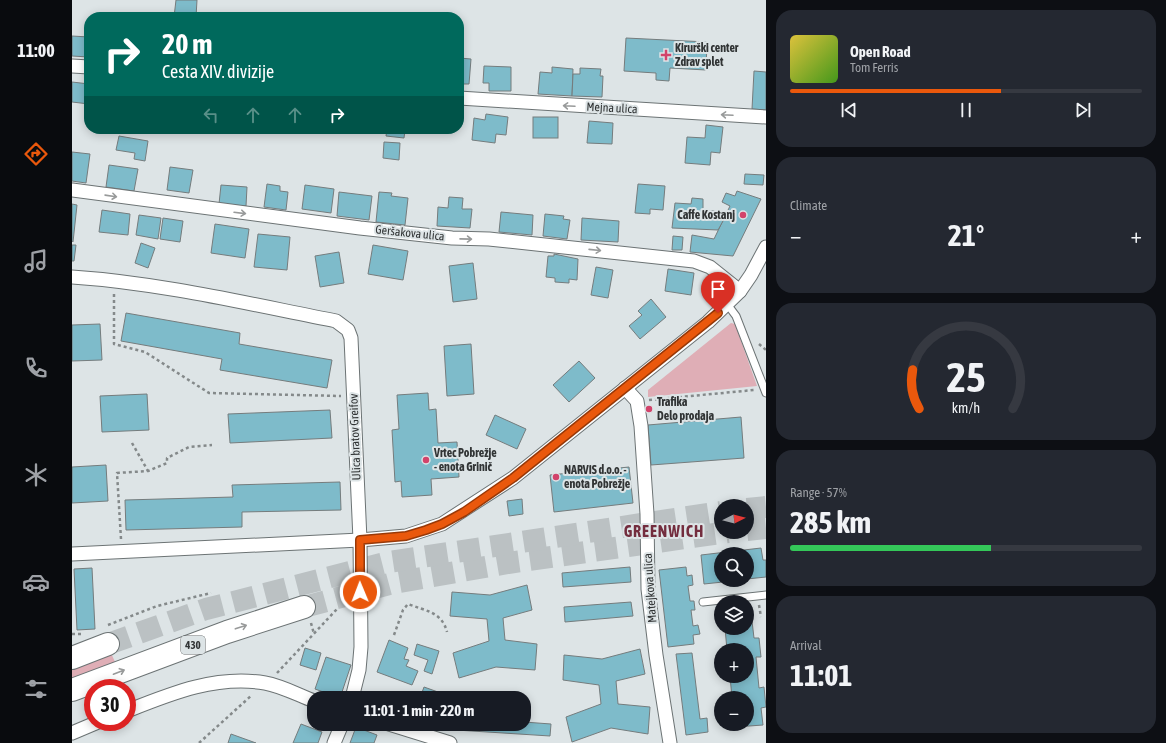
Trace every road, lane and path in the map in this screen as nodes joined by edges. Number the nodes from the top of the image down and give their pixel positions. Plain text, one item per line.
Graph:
1 (72, 66) edge
2 (84, 67) edge
3 (464, 98) edge
4 (766, 118) edge
5 (72, 190) edge
6 (766, 247) edge
7 (72, 277) edge
8 (114, 280) junction
9 (740, 291) junction
10 (727, 304) junction
11 (625, 388) junction
12 (765, 391) edge
13 (354, 397) junction
14 (645, 400) dead end
15 (132, 443) dead end
16 (212, 445) dead end
17 (148, 471) junction
18 (360, 540) junction
19 (122, 552) junction
20 (72, 554) edge
21 (211, 593) dead end
22 (766, 595) edge
23 (703, 602) dead end
24 (304, 607) tunnel mouth
25 (337, 609) dead end
26 (447, 632) dead end
27 (87, 633) dead end
28 (72, 634) edge
29 (314, 634) dead end
30 (394, 635) dead end
31 (105, 636) joint
32 (72, 658) edge
33 (72, 690) edge
34 (354, 691) edge
35 (307, 698) edge
36 (136, 708) edge
37 (84, 728) edge
38 (339, 731) edge
39 (411, 731) edge
40 (72, 733) edge
41 (334, 743) edge
42 (450, 743) edge
43 (670, 743) edge

1 - 2 street
4 -> 3 street, Mejna ulica
5 -> 9 street, Geršakova ulica
6 - 9 street
7 - 8 street, Ulica bratov Greifov
8 - 13 street, Ulica bratov Greifov
8 - 13 path
9 - 10 street
10 - 11 street
10 - 12 lane
11 - 18 street
11 - 43 street, Matejkova ulica
12 - 14 path
13 - 18 street, Ulica bratov Greifov
15 - 17 path
16 - 17 path
17 - 19 path
18 - 19 street
18 - 34 street, Ulica bratov Greifov
19 - 20 street
21 - 31 path
22 - 23 lane
33 -> 24 highway, 430
25 - 29 path
26 - 30 path
27 - 28 path
31 - 32 highway
35 - 36 street
37 - 40 street
38 - 41 street
39 - 42 street

